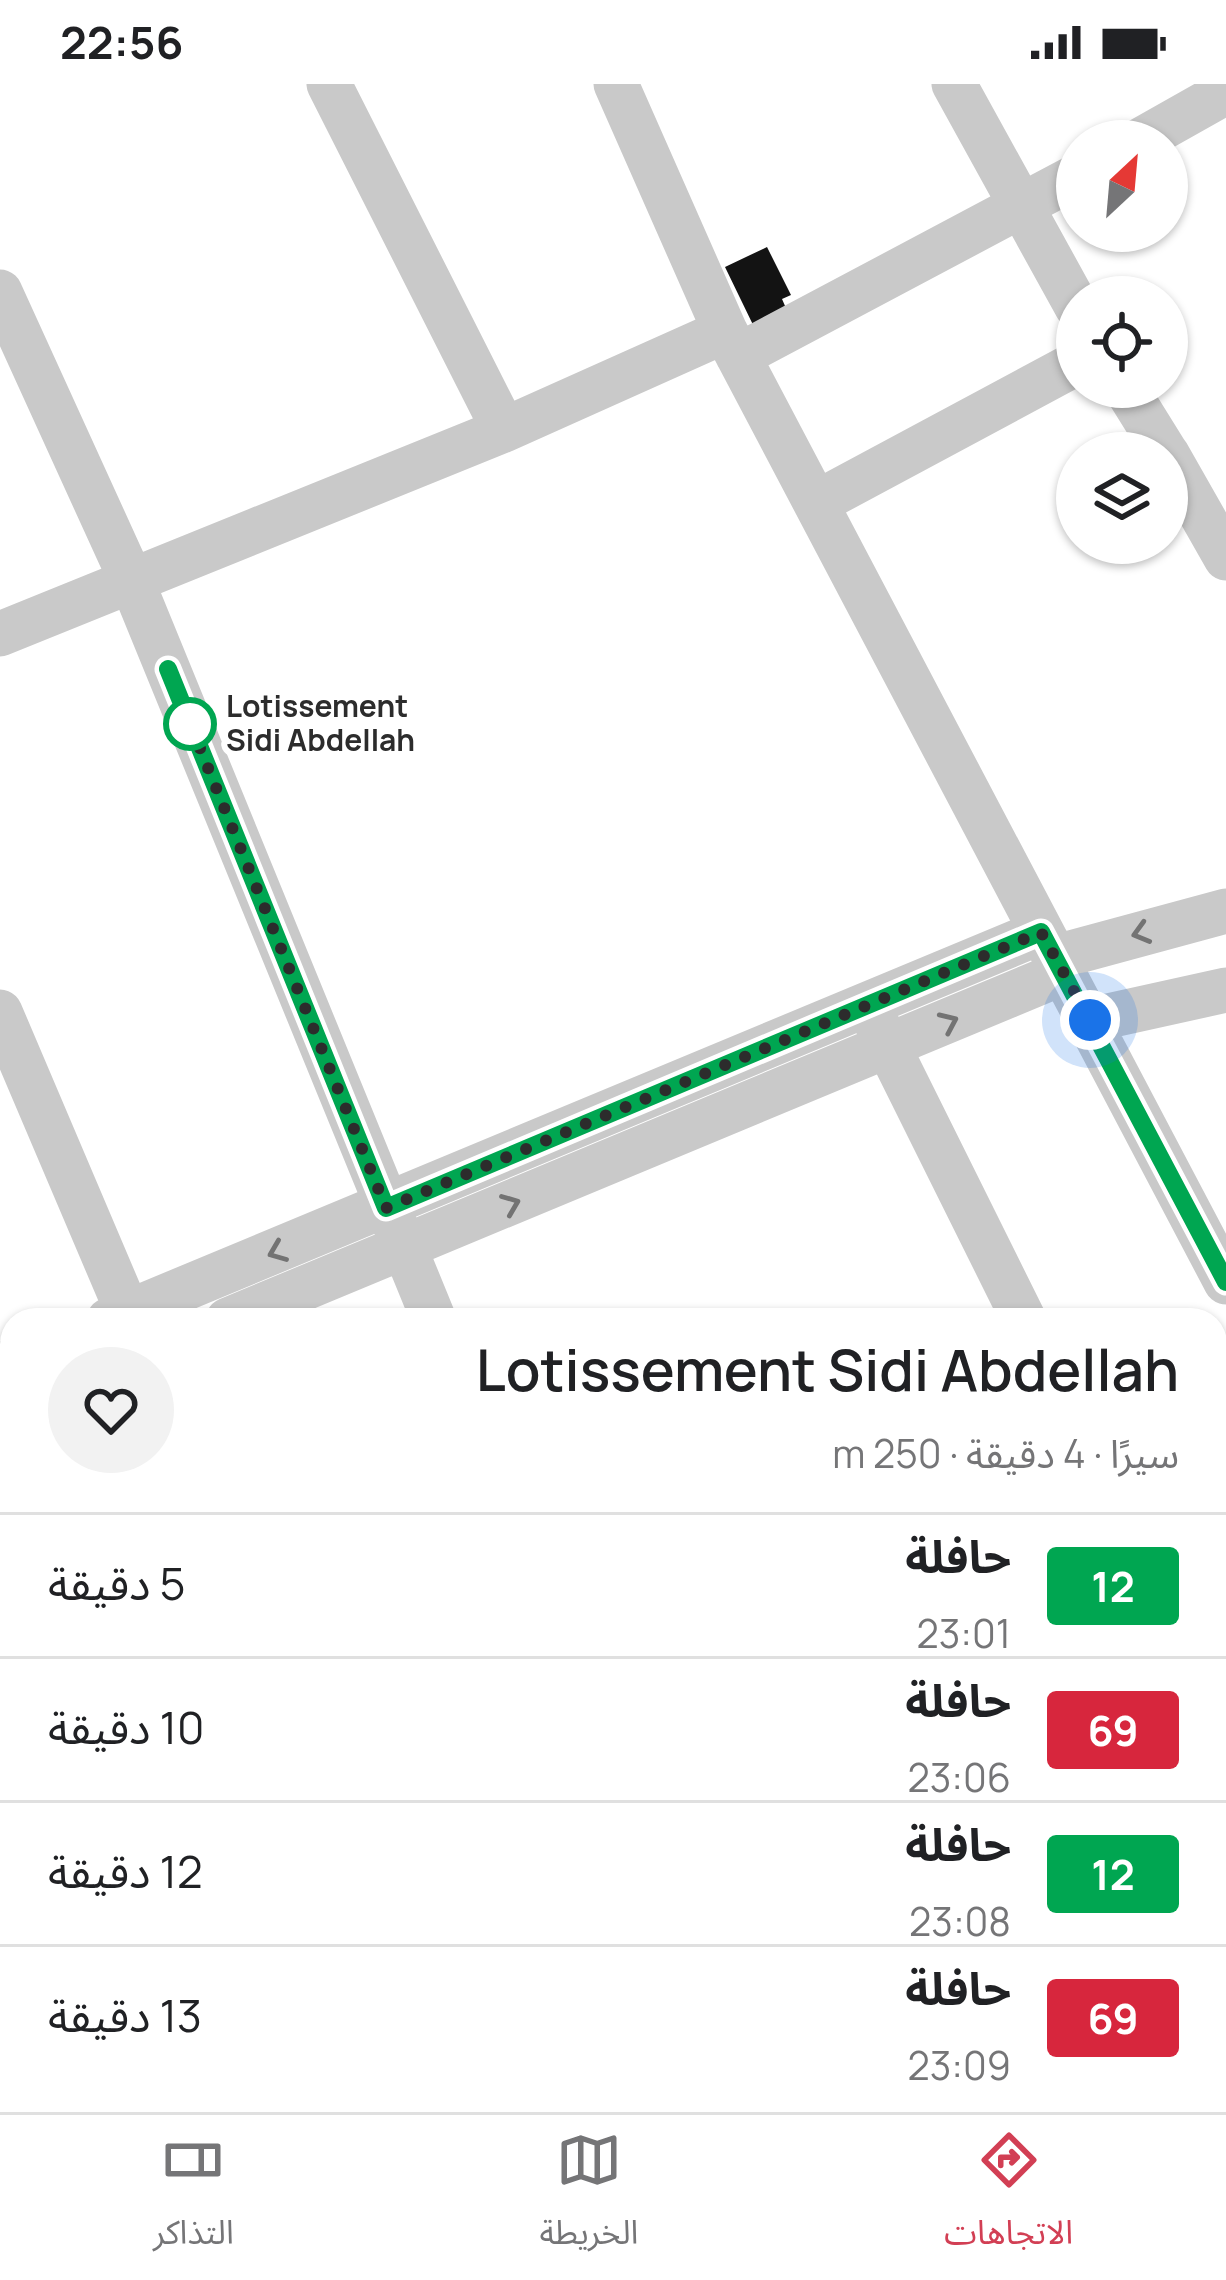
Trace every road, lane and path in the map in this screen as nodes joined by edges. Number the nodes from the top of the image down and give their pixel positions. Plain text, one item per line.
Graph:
1 (329, 84) edge
2 (616, 84) edge
3 (954, 84) edge
4 (1226, 92) edge
5 (1176, 120) edge
6 (1056, 188) edge
7 (1020, 208) junction
8 (1059, 276) edge
9 (0, 292) edge
10 (732, 344) junction
11 (1056, 374) edge
12 (504, 430) junction
13 (1188, 491) edge
14 (818, 502) junction
15 (1226, 558) edge
16 (133, 584) junction
17 (0, 634) edge
18 (1226, 911) edge
19 (1054, 954) junction
20 (1226, 990) edge
21 (868, 1005) junction
22 (0, 1012) edge
23 (1090, 1020) junction
24 (888, 1049) junction
25 (394, 1228) junction
26 (1226, 1282) edge
27 (119, 1308) edge
28 (150, 1308) edge
29 (250, 1308) edge
30 (429, 1308) edge
31 (1017, 1308) edge

1 - 12 street
2 - 10 street
3 - 7 street
4 - 5 street
6 - 7 street
7 - 8 street
7 - 10 street
9 - 16 street
10 - 12 street
10 - 14 street
11 - 14 street
12 - 16 street
13 - 15 street
14 - 19 street
16 - 17 street
16 - 25 street
18 -> 19 street
19 - 21 street
19 - 23 street
24 -> 19 street
20 - 23 street
21 - 24 street
21 - 25 street
22 - 27 street
23 - 26 street
25 -> 24 street
24 - 31 street
25 -> 28 street
25 - 29 street
25 - 30 street

